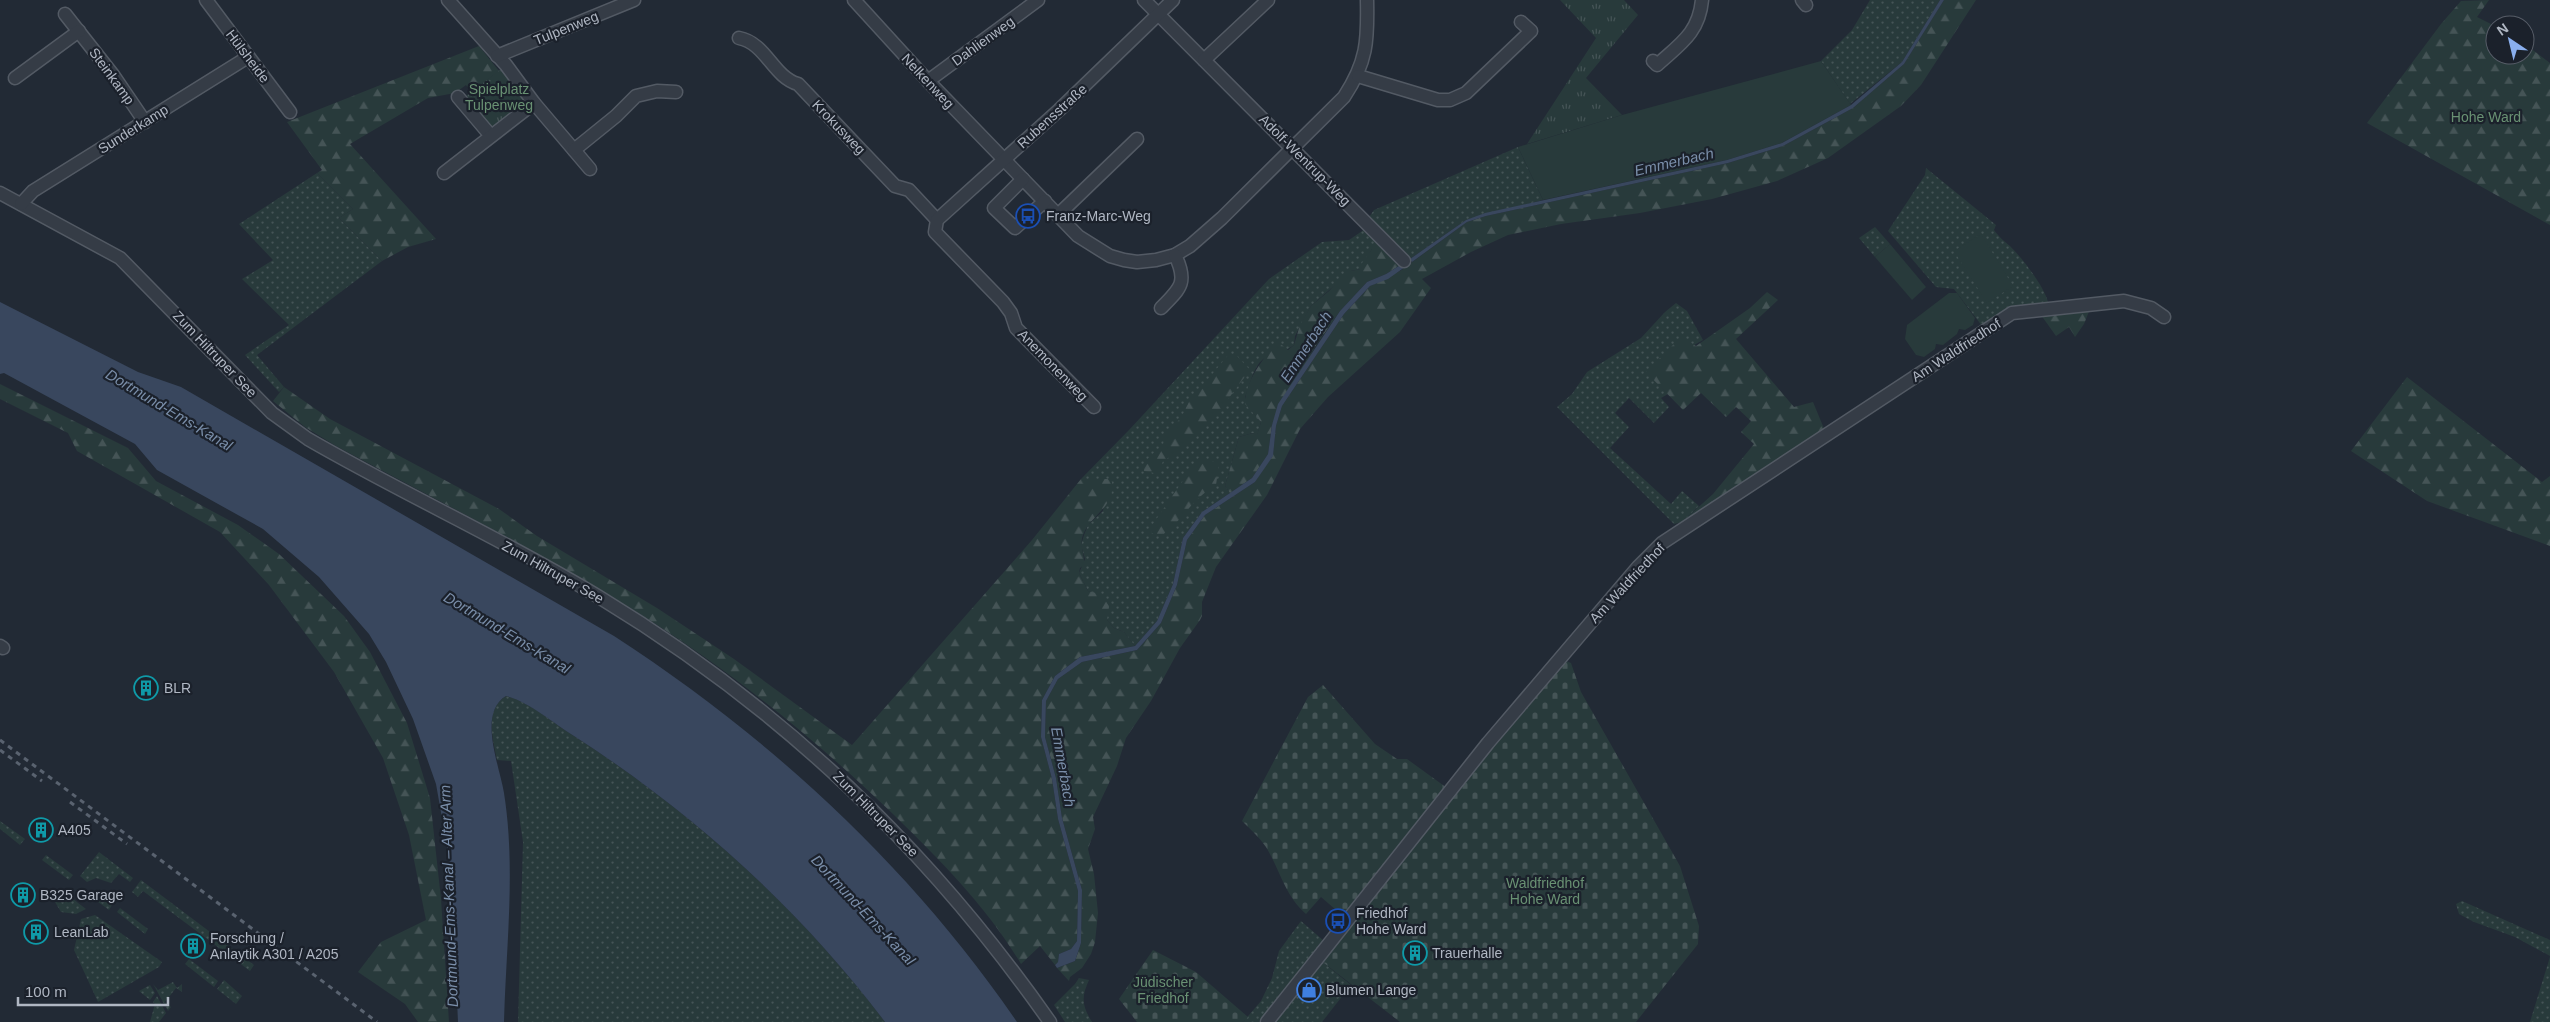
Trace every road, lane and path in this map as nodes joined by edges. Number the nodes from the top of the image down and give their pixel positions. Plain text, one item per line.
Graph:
1 (206, 0) edge
2 (448, 0) edge
3 (634, 0) edge
4 (854, 0) edge
5 (1038, 0) edge
6 (1144, 0) edge
7 (1173, 0) edge
8 (1268, 0) edge
9 (1367, 0) edge
10 (1702, 0) edge
11 (65, 14) dead end
12 (1159, 14) junction
13 (1521, 22) dead end
14 (79, 31) junction
15 (740, 38) dead end
16 (497, 56) junction
17 (248, 58) junction
18 (1204, 60) junction
19 (1653, 61) dead end
20 (1358, 76) junction
21 (15, 78) dead end
22 (928, 81) junction
23 (676, 92) dead end
24 (458, 97) dead end
25 (534, 103) junction
26 (290, 112) dead end
27 (145, 122) junction
28 (491, 136) junction
29 (1137, 140) dead end
30 (1293, 148) junction
31 (574, 150) junction
32 (1004, 160) junction
33 (590, 169) dead end
34 (444, 173) dead end
35 (1023, 179) junction
36 (0, 193) edge
37 (1045, 201) junction
38 (21, 204) junction
39 (1058, 215) junction
40 (936, 226) junction
41 (1175, 255) junction
42 (1404, 260) dead end
43 (1161, 308) dead end
44 (2164, 317) dead end
45 (1094, 407) dead end
46 (1050, 1022) edge
47 (1266, 1022) edge

1 - 17 street, Hülsheide
2 - 16 street
3 - 16 street, Tulpenweg
4 - 22 street, Nelkenweg
5 - 22 street, Dahlienweg
6 - 12 street, Adolf-Wentrup-Weg
7 - 12 street, Rubensstraße
8 - 18 street
9 - 20 street
10 - 19 street
11 - 14 street, Steinkamp
12 - 18 street, Adolf-Wentrup-Weg
12 - 32 street, Rubensstraße
13 - 20 street
14 - 21 street
14 - 27 street, Steinkamp
15 - 40 street, Krokusweg
16 - 25 street
17 - 26 street, Hülsheide
17 - 27 street, Sunderkamp
18 - 30 street, Adolf-Wentrup-Weg
20 - 30 street
22 - 32 street, Nelkenweg
23 - 31 street
24 - 28 street
25 - 28 street
25 - 31 street
27 - 38 street, Sunderkamp
28 - 34 street
29 - 39 street
30 - 41 street
30 - 42 street, Adolf-Wentrup-Weg
31 - 33 street
32 - 35 street
32 - 40 street, Rubensstraße
35 - 37 street
35 - 37 street
36 - 38 street, Zum Hiltruper See
37 - 39 street
38 - 46 street, Zum Hiltruper See
39 - 41 street
40 - 45 street, Anemonenweg
41 - 43 street
44 - 47 street, Am Waldfriedhof

